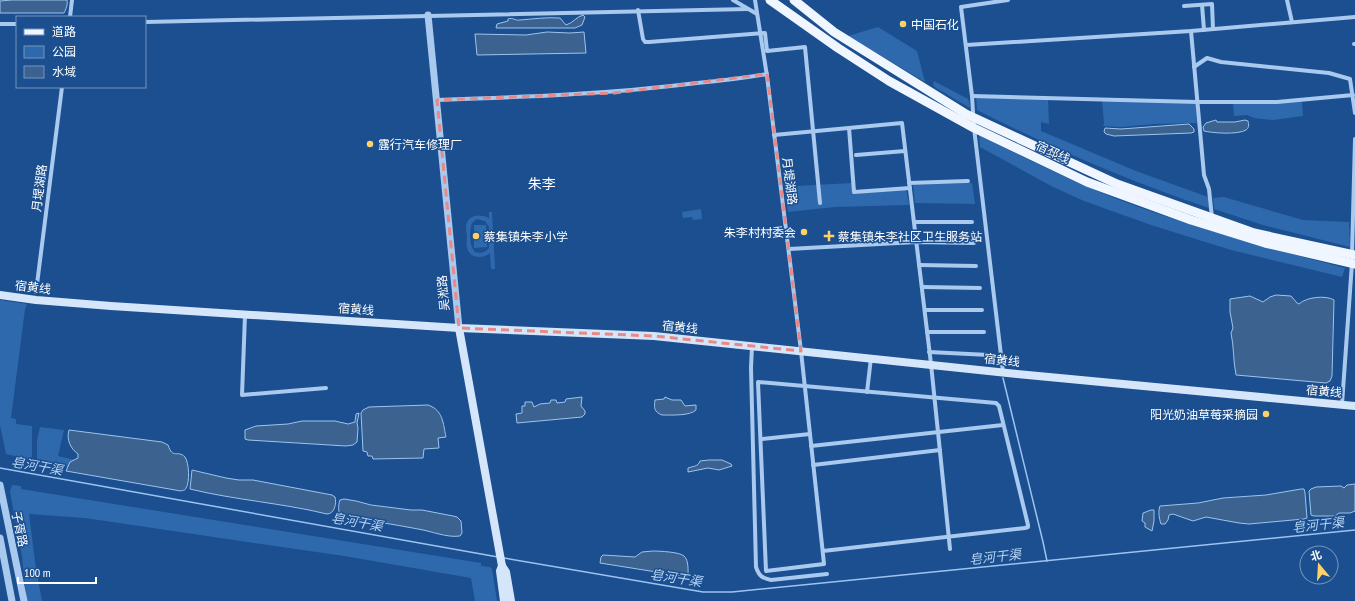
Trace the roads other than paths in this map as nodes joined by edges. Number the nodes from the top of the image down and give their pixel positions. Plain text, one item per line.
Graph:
1 (72, 0) edge
2 (733, 0) edge
3 (755, 0) edge
4 (770, 0) edge
5 (794, 0) edge
6 (1008, 0) edge
7 (1287, 0) edge
8 (1202, 5) junction
9 (1184, 6) dead end
10 (748, 9) junction
11 (638, 10) junction
12 (757, 14) junction
13 (428, 15) junction
14 (70, 16) edge
15 (1355, 17) edge
16 (146, 22) edge
17 (1292, 22) junction
18 (0, 24) edge
19 (16, 24) edge
20 (1213, 29) junction
21 (1204, 30) junction
22 (1191, 31) junction
23 (761, 34) junction
24 (966, 45) junction
25 (1194, 67) junction
26 (767, 74) junction
27 (1353, 79) edge
28 (62, 88) edge
29 (1353, 95) junction
30 (972, 96) junction
31 (437, 100) junction
32 (1197, 102) junction
33 (1355, 113) edge
34 (974, 117) junction
35 (849, 128) junction
36 (974, 128) junction
37 (813, 131) junction
38 (774, 135) junction
39 (1355, 139) edge
40 (1355, 149) edge
41 (905, 151) junction
42 (856, 154) dead end
43 (968, 181) dead end
44 (909, 185) junction
45 (820, 203) dead end
46 (1354, 208) edge
47 (1212, 218) junction
48 (914, 222) junction
49 (972, 222) dead end
50 (916, 242) junction
51 (974, 243) dead end
52 (789, 249) junction
53 (1354, 259) edge
54 (919, 265) junction
55 (976, 266) dead end
56 (922, 287) junction
57 (980, 288) dead end
58 (36, 292) dead end
59 (0, 295) edge
60 (924, 310) junction
61 (982, 310) dead end
62 (245, 314) junction
63 (459, 328) junction
64 (927, 332) junction
65 (984, 332) dead end
66 (752, 346) junction
67 (801, 351) junction
68 (929, 352) junction
69 (989, 355) dead end
70 (871, 358) junction
71 (931, 364) junction
72 (1002, 372) junction
73 (805, 386) junction
74 (326, 388) dead end
75 (867, 392) junction
76 (934, 398) junction
77 (1342, 404) junction
78 (1355, 406) edge
79 (1003, 425) junction
80 (938, 432) junction
81 (810, 434) junction
82 (761, 441) junction
83 (753, 444) junction
84 (811, 446) junction
85 (940, 450) junction
86 (813, 465) junction
87 (1, 488) edge
88 (949, 537) junction
89 (0, 538) edge
90 (950, 549) dead end
91 (823, 551) junction
92 (502, 566) junction
93 (827, 574) dead end
94 (12, 601) edge
95 (24, 601) edge
96 (504, 601) edge
97 (510, 601) edge

1 - 14 street
2 - 10 street
3 - 12 street, 月堤湖路
4 - 36 main road, 宿邳线
5 - 34 main road, 宿邳线
6 - 24 street
7 - 17 street
8 - 9 street
8 - 20 street
8 - 21 street
10 - 11 street
10 - 12 street
11 - 13 street
11 - 23 street
12 - 23 street, 月堤湖路
13 - 16 street
13 - 31 street, 吴淞路
15 - 17 street
17 - 20 street
18 - 19 street
20 - 21 street
21 - 22 street
22 - 24 street
22 - 25 street
23 - 26 street, 月堤湖路
23 - 37 street
24 - 30 street
25 - 27 street
25 - 32 street
26 - 31 street
26 - 38 street, 月堤湖路
27 - 29 street
28 - 58 street, 月堤湖路
29 - 32 street
29 - 33 street
30 - 32 street
30 - 34 street
31 - 63 street, 吴淞路
32 - 47 street
34 - 36 street
34 - 47 main road, 宿邳线
35 - 37 street
35 - 41 street
35 - 44 street
36 - 53 main road, 宿邳线
36 - 72 street
37 - 38 street
37 - 45 street
38 - 52 street, 月堤湖路
39 - 40 street
40 - 46 street
41 - 42 street
41 - 44 street
43 - 44 street
44 - 48 street
46 - 53 street
47 - 53 main road, 宿邳线
48 - 49 street
48 - 50 street
50 - 51 street
50 - 52 street
50 - 54 street
52 - 67 street, 月堤湖路
53 - 77 street
54 - 55 street
54 - 56 street
56 - 57 street
56 - 60 street
59 - 62 main road, 宿黄线
60 - 61 street
60 - 64 street
62 - 63 main road, 宿黄线
62 - 74 street
63 - 66 main road, 宿黄线
63 - 92 main road, 吴淞路
64 - 65 street
64 - 68 street
66 - 67 main road, 宿黄线
66 - 83 street
67 - 70 main road, 宿黄线
67 - 73 street, 月堤湖路
68 - 69 street
68 - 71 street
70 - 71 main road, 宿黄线
70 - 75 street
71 - 72 main road, 宿黄线
71 - 76 street
72 - 77 main road, 宿黄线
73 - 75 street
73 - 81 street, 月堤湖路
73 - 82 street
75 - 76 street
76 - 79 street
76 - 80 street
77 - 78 main road, 宿黄线
79 - 80 street
79 - 88 street
80 - 84 street
80 - 85 street
81 - 82 street
81 - 84 street, 月堤湖路
82 - 83 street
82 - 91 street
83 - 93 street
84 - 86 street, 月堤湖路
85 - 86 street
85 - 88 street
86 - 91 street, 月堤湖路
87 - 95 street, 子胥路
88 - 90 street
88 - 91 street
89 - 94 street, 子胥路
92 - 96 main road, 吴淞路
92 - 97 main road, 吴淞路

